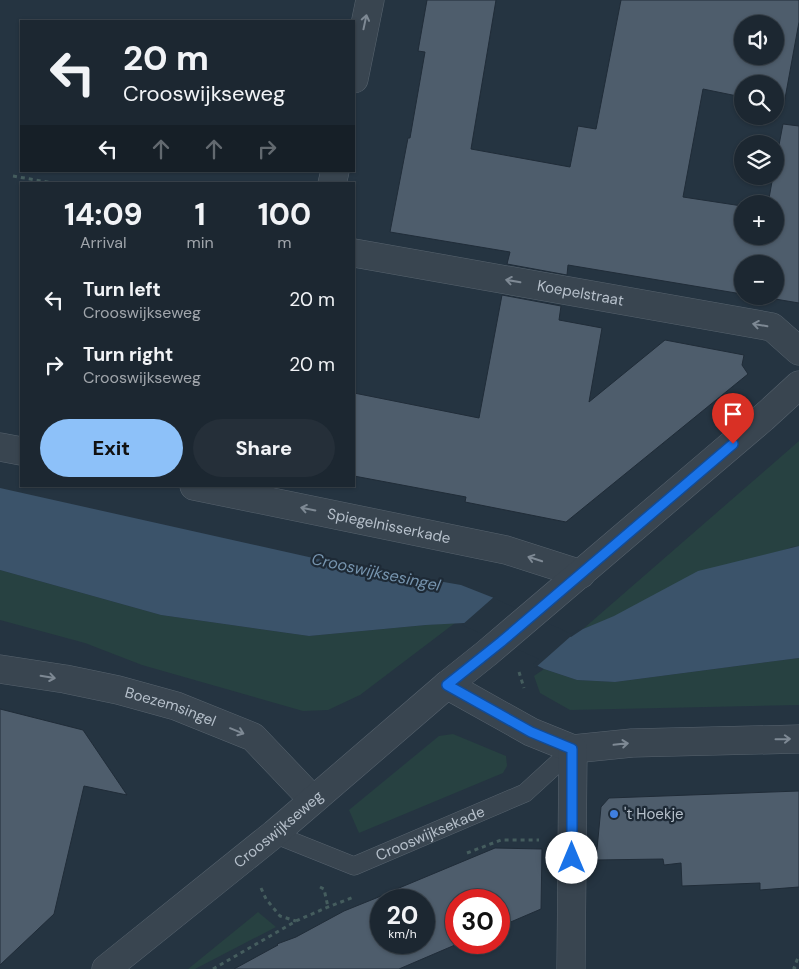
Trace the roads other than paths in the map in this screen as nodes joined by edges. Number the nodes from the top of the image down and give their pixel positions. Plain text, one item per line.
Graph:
1 (370, 0) edge
2 (355, 74) edge
3 (355, 253) edge
4 (799, 351) edge
5 (799, 385) edge
6 (0, 447) edge
7 (20, 451) edge
8 (199, 487) edge
9 (581, 574) junction
10 (0, 669) edge
11 (447, 685) junction
12 (799, 739) edge
13 (572, 749) junction
14 (314, 800) junction
15 (274, 834) junction
16 (106, 969) edge
17 (570, 969) edge

2 -> 1 street
4 -> 3 street, Koepelstraat
5 - 9 street, Crooswijkseweg
6 - 7 street
9 -> 8 street, Spiegelnisserkade
9 - 11 street, Crooswijkseweg
10 -> 14 street, Boezemsingel
11 - 13 street
11 - 14 street, Crooswijkseweg
13 -> 12 street
13 - 15 lane, Crooswijksekade
13 - 17 street
14 - 15 street, Crooswijkseweg
15 - 16 street, Crooswijkseweg

